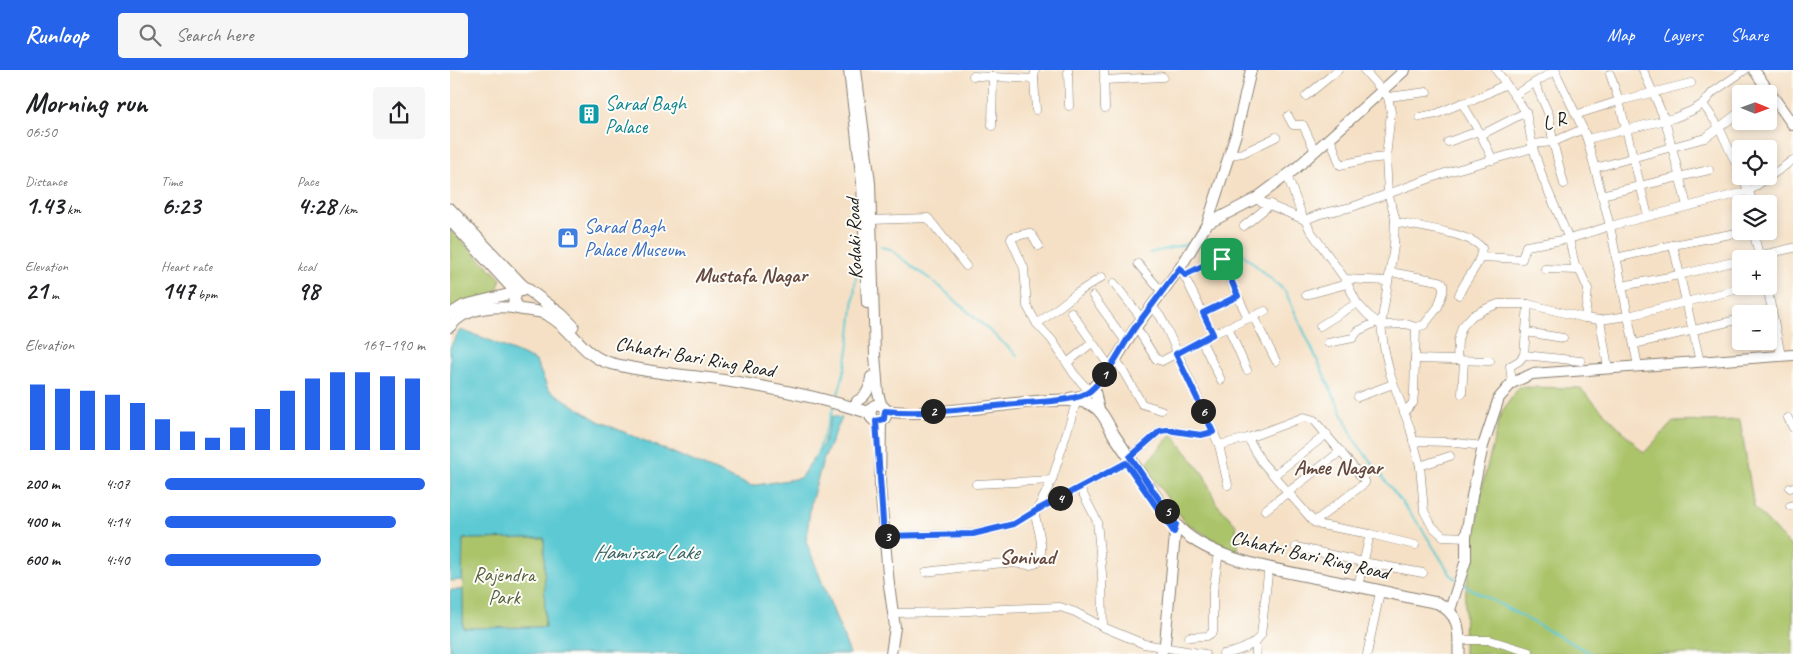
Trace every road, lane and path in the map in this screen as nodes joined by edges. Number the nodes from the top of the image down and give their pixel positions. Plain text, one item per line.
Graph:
1 (849, 70) edge
2 (856, 70) edge
3 (1035, 70) edge
4 (1068, 70) edge
5 (1104, 70) edge
6 (1251, 70) edge
7 (1338, 70) edge
8 (1364, 70) edge
9 (1405, 70) edge
10 (1496, 70) edge
11 (1555, 70) edge
12 (1643, 70) edge
13 (1745, 70) edge
14 (1754, 70) edge
15 (1763, 70) edge
16 (1610, 74) dead end
17 (972, 76) dead end
18 (993, 77) junction
19 (1164, 77) dead end
20 (1034, 79) junction
21 (1104, 80) junction
22 (1535, 82) junction
23 (1691, 83) dead end
24 (1506, 84) junction
25 (1763, 85) edge
26 (1427, 92) dead end
27 (1652, 93) junction
28 (1385, 94) junction
29 (1514, 95) junction
30 (1306, 96) dead end
31 (1619, 101) junction
32 (1462, 103) junction
33 (1703, 104) junction
34 (1069, 106) dead end
35 (1778, 106) edge
36 (1105, 108) dead end
37 (1036, 110) dead end
38 (1526, 112) junction
39 (1793, 112) edge
40 (1578, 114) junction
41 (1288, 116) dead end
42 (1420, 117) dead end
43 (1732, 118) edge
44 (1665, 120) junction
45 (1793, 125) edge
46 (992, 126) dead end
47 (1719, 127) junction
48 (1583, 129) junction
49 (1626, 129) junction
50 (1480, 133) junction
51 (1276, 137) dead end
52 (1330, 137) junction
53 (1587, 139) junction
54 (1448, 142) dead end
55 (1553, 142) junction
56 (1533, 146) junction
57 (1672, 148) junction
58 (1315, 151) junction
59 (1732, 154) edge
60 (1229, 155) junction
61 (1386, 157) junction
62 (1634, 158) junction
63 (1493, 160) junction
64 (1793, 160) edge
65 (1595, 168) junction
66 (1709, 170) dead end
67 (1287, 176) junction
68 (1680, 177) junction
69 (1564, 184) dead end
70 (1746, 185) edge
71 (1640, 186) junction
72 (1749, 191) junction
73 (1388, 193) junction
74 (1751, 195) edge
75 (1601, 196) junction
76 (1255, 199) junction
77 (1271, 204) junction
78 (1687, 206) junction
79 (450, 209) edge
80 (1648, 216) junction
81 (1304, 219) junction
82 (450, 220) edge
83 (871, 220) junction
84 (1395, 222) junction
85 (1207, 224) junction
86 (1244, 226) dead end
87 (1610, 226) junction
88 (1732, 234) edge
89 (1569, 239) junction
90 (1673, 245) junction
91 (1039, 246) dead end
92 (1793, 248) edge
93 (1777, 252) edge
94 (1481, 257) junction
95 (1616, 258) junction
96 (1732, 262) edge
97 (1138, 264) dead end
98 (966, 266) dead end
99 (1545, 269) dead end
100 (1579, 270) junction
101 (1182, 272) junction
102 (1390, 272) junction
103 (1679, 275) junction
104 (1102, 277) dead end
105 (1346, 281) junction
106 (1388, 281) junction
107 (1114, 283) dead end
108 (1622, 286) junction
109 (1732, 291) edge
110 (516, 292) junction
111 (1162, 292) junction
112 (534, 295) junction
113 (1459, 295) dead end
114 (1093, 296) dead end
115 (1238, 296) junction
116 (1306, 296) dead end
117 (1687, 301) junction
118 (1357, 303) junction
119 (1528, 304) junction
120 (1152, 306) junction
121 (519, 309) junction
122 (1264, 310) dead end
123 (1071, 312) dead end
124 (1203, 313) junction
125 (450, 314) edge
126 (1628, 316) junction
127 (1250, 317) junction
128 (1585, 318) junction
129 (1600, 320) junction
130 (1732, 321) edge
131 (1139, 323) junction
132 (1379, 323) junction
133 (1037, 324) junction
134 (1320, 326) dead end
135 (450, 327) edge
136 (1228, 327) junction
137 (1416, 327) junction
138 (1693, 329) junction
139 (1526, 332) junction
140 (1213, 334) junction
141 (1777, 336) edge
142 (1563, 338) dead end
143 (1201, 340) junction
144 (1126, 342) junction
145 (1092, 343) junction
146 (1328, 343) dead end
147 (1634, 344) junction
148 (1176, 354) junction
149 (1524, 355) junction
150 (1793, 355) edge
151 (1781, 356) junction
152 (1415, 359) junction
153 (1460, 361) junction
154 (1490, 361) dead end
155 (1580, 361) dead end
156 (1276, 362) dead end
157 (1700, 362) junction
158 (1067, 363) junction
159 (1113, 363) junction
160 (1638, 366) junction
161 (1608, 368) junction
162 (1247, 370) dead end
163 (871, 377) junction
164 (1221, 380) dead end
165 (1512, 382) junction
166 (1393, 384) junction
167 (1092, 389) junction
168 (1462, 394) dead end
169 (1358, 397) dead end
170 (857, 401) junction
171 (1054, 401) junction
172 (1075, 406) junction
173 (1161, 410) dead end
174 (1099, 412) junction
175 (1404, 412) junction
176 (878, 413) junction
177 (1788, 418) dead end
178 (1793, 428) edge
179 (1213, 432) junction
180 (1327, 434) junction
181 (1248, 438) junction
182 (1413, 441) junction
183 (1219, 445) junction
184 (1483, 446) junction
185 (1341, 451) junction
186 (1450, 456) dead end
187 (1128, 460) junction
188 (1420, 466) junction
189 (1274, 475) junction
190 (1052, 480) junction
191 (976, 484) dead end
192 (1228, 485) dead end
193 (1080, 488) junction
194 (1288, 494) junction
195 (1265, 510) dead end
196 (1035, 511) junction
197 (1314, 522) junction
198 (1175, 528) junction
199 (1370, 534) junction
200 (884, 536) junction
201 (1466, 537) junction
202 (1415, 544) dead end
203 (1296, 547) dead end
204 (1218, 559) junction
205 (1363, 562) junction
206 (926, 572) dead end
207 (1423, 573) dead end
208 (1268, 574) junction
209 (1358, 586) junction
210 (1378, 597) junction
211 (1450, 610) junction
212 (893, 613) junction
213 (1103, 627) junction
214 (1189, 637) dead end
215 (1459, 640) junction
216 (1255, 642) junction
217 (1163, 650) edge
218 (1529, 652) dead end
219 (891, 654) edge
220 (1196, 654) edge
221 (1206, 654) edge
222 (1223, 654) edge
223 (1256, 654) edge
224 (1367, 654) edge
225 (1452, 654) edge
226 (1459, 654) edge

1 - 163 street, Kodaki Road
2 - 83 street, Kodaki Road
3 - 20 street
4 - 34 street
5 - 21 street
6 - 60 street
7 - 30 street
8 - 28 street
9 - 28 street
10 - 24 street
11 - 22 street
11 - 40 street
12 - 27 street
13 - 33 street, L R
14 - 25 street
15 - 39 street
16 - 31 street
17 - 18 street
18 - 20 street
18 - 46 street
19 - 21 street
20 - 37 street
21 - 36 street
22 - 29 street
22 - 55 street
23 - 27 street
24 - 29 street
24 - 32 street
26 - 28 street
27 - 31 street
27 - 44 street
28 - 52 street
28 - 61 street
29 - 38 street
31 - 40 street
31 - 49 street
32 - 42 street
32 - 50 street
33 - 44 street, L R
33 - 47 street
35 - 45 street
38 - 50 street
38 - 56 street
40 - 48 street
41 - 58 street
43 - 47 street
44 - 49 street, L R
44 - 57 street
47 - 57 street
47 - 59 street
48 - 53 street, L R
48 - 55 street, L R
49 - 53 street, L R
49 - 62 street
50 - 54 street
50 - 63 street
51 - 60 street
52 - 58 street
52 - 61 street
53 - 65 street
55 - 56 street, L R
55 - 69 street
56 - 63 street, L R
56 - 89 street
57 - 62 street
57 - 68 street
58 - 67 street
60 - 85 street
61 - 73 street
62 - 65 street
62 - 71 street
63 - 73 street, L R
64 - 72 street
65 - 75 street
66 - 68 street
67 - 76 street
67 - 81 street
68 - 71 street
68 - 78 street
70 - 72 street
71 - 75 street
71 - 80 street
72 - 74 street
72 - 78 street
73 - 81 street, L R
73 - 84 street
75 - 87 street
76 - 77 street
76 - 85 street
77 - 81 street
77 - 86 street
78 - 80 street
79 - 112 main road, Chhatri Bari Ring Road
80 - 87 street
81 - 105 street
82 - 110 main road
83 - 98 street
83 - 176 street, Kodaki Road
84 - 94 street
84 - 102 street
85 - 101 street
87 - 89 street
87 - 95 street
88 - 90 street
89 - 94 street
89 - 100 street
90 - 95 street
90 - 103 street
91 - 133 street
92 - 93 street
94 - 113 street
95 - 108 street
96 - 103 street
97 - 111 street
99 - 100 street
100 - 128 street
101 - 111 street
101 - 115 street
101 - 124 street
102 - 106 street
102 - 137 street
103 - 108 street
103 - 117 street
104 - 133 street
105 - 106 street
105 - 116 street
105 - 118 street
106 - 132 street
107 - 131 street
108 - 126 street
109 - 117 street
110 - 112 street
110 - 121 main road
110 - 125 street
111 - 120 street
112 - 170 main road, Chhatri Bari Ring Road
114 - 144 street
115 - 124 street
115 - 127 street
117 - 126 street
117 - 138 street
118 - 132 street
118 - 134 street
119 - 128 street
119 - 139 street
119 - 153 street
120 - 131 street
120 - 148 street
121 - 135 street
121 - 176 main road, Chhatri Bari Ring Road
122 - 127 street
123 - 145 street
124 - 140 street
126 - 129 street
126 - 147 street
127 - 136 street
127 - 156 street
128 - 129 street
129 - 161 street
130 - 138 street
131 - 144 street
131 - 148 street
132 - 137 street
132 - 146 street
132 - 166 street
133 - 158 street
136 - 140 street
136 - 162 street
137 - 152 street
138 - 147 street
138 - 157 street
139 - 142 street
139 - 149 street
140 - 143 street
141 - 151 street
143 - 148 street
143 - 164 street
144 - 159 street
145 - 158 street
145 - 159 street
147 - 160 street
148 - 179 street
149 - 155 street
149 - 165 street
150 - 151 street
151 - 157 street
152 - 153 street
152 - 175 street
153 - 154 street
153 - 168 street
157 - 160 street
158 - 167 street
159 - 167 street
159 - 173 street
160 - 161 street
161 - 165 street
163 - 170 street, Kodaki Road
163 - 176 street, Kodaki Road
165 - 184 street
166 - 169 street
166 - 175 street
167 - 171 street
167 - 174 street
170 - 176 main road, Chhatri Bari Ring Road
171 - 174 main road, Chhatri Bari Ring Road
171 - 176 main road, Chhatri Bari Ring Road
172 - 176 main road, Chhatri Bari Ring Road
172 - 187 main road, Chhatri Bari Ring Road
172 - 190 street
174 - 187 main road, Chhatri Bari Ring Road
175 - 182 street
176 - 200 street, Kodaki Road
177 - 178 street
179 - 183 street
179 - 187 street
180 - 181 street
180 - 185 street
180 - 189 street
181 - 183 street
181 - 189 street
182 - 184 street
182 - 188 street
183 - 192 street
184 - 201 street
185 - 194 street
185 - 197 street
186 - 188 street
187 - 193 street
187 - 198 main road, Chhatri Bari Ring Road
188 - 201 street
189 - 194 street
190 - 191 street
190 - 196 street
193 - 196 street
193 - 213 street
194 - 195 street
194 - 197 street
196 - 200 street
196 - 206 street
197 - 199 street
198 - 204 main road, Chhatri Bari Ring Road
198 - 209 main road, Chhatri Bari Ring Road
198 - 217 street
199 - 202 street
199 - 205 street
200 - 212 street, Kodaki Road
201 - 211 street
203 - 205 street
204 - 208 main road, Chhatri Bari Ring Road
204 - 214 street
205 - 207 street
205 - 209 street
208 - 210 main road, Chhatri Bari Ring Road
208 - 216 street
209 - 211 main road, Chhatri Bari Ring Road
210 - 224 street
210 - 225 main road, Chhatri Bari Ring Road
211 - 215 main road
212 - 213 street
212 - 219 street, Kodaki Road
213 - 217 street
215 - 218 street
215 - 226 main road
216 - 222 street
216 - 223 street
217 - 220 street
220 - 221 street

